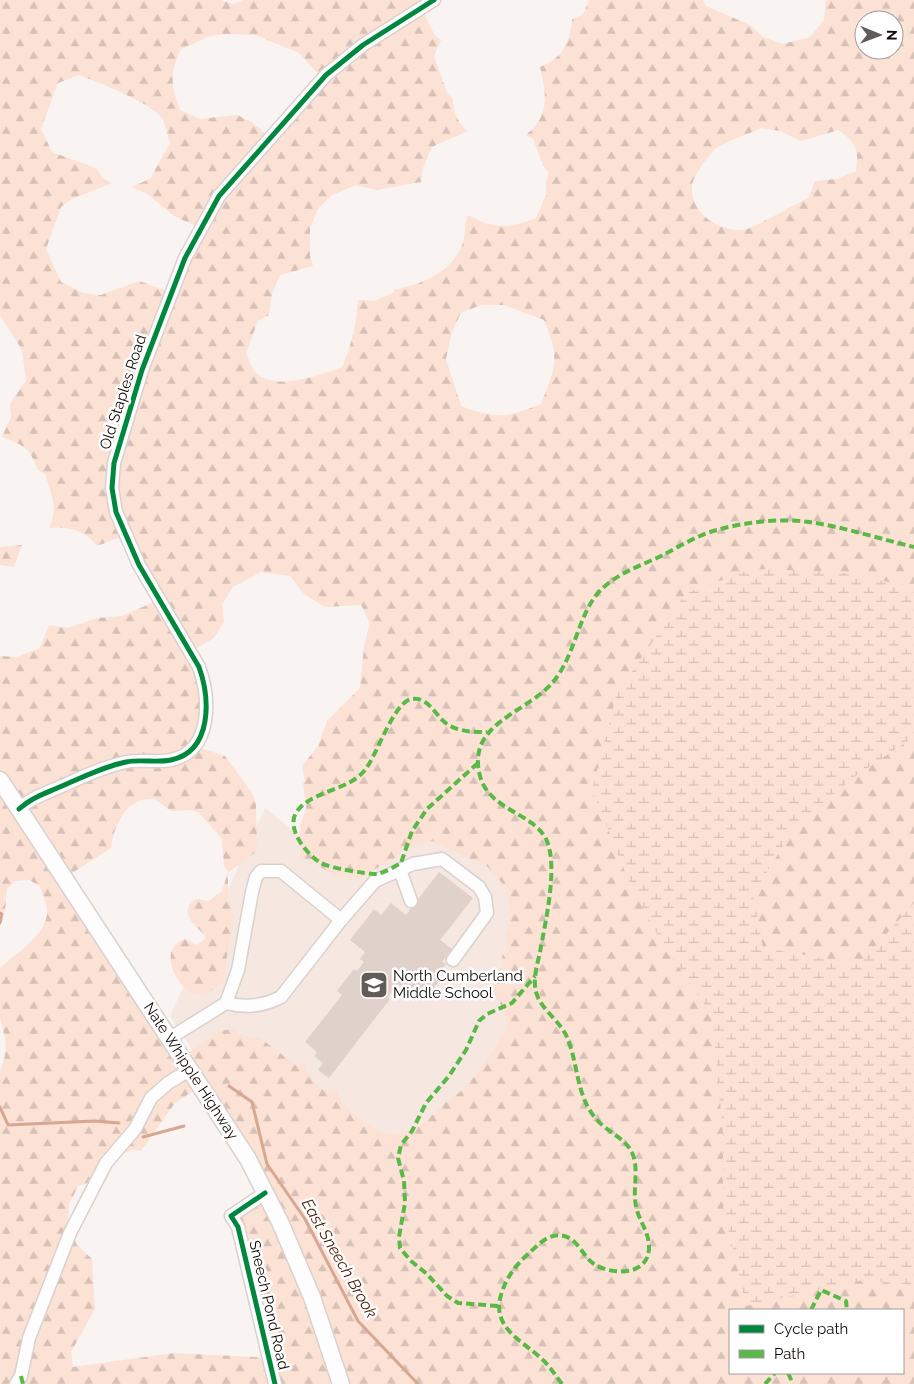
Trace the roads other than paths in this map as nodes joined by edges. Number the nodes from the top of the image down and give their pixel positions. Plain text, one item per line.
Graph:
1 (434, 0) edge
2 (0, 780) edge
3 (19, 810) junction
4 (400, 870) junction
5 (411, 901) dead end
6 (341, 920) junction
7 (453, 960) dead end
8 (226, 1003) junction
9 (170, 1038) junction
10 (191, 1069) junction
11 (265, 1193) junction
12 (16, 1384) edge
13 (275, 1384) edge
14 (341, 1384) edge

1 - 3 street, Old Staples Road
2 - 3 main road, Nate Whipple Highway
3 - 9 main road, Nate Whipple Highway
4 - 5 street
4 - 6 street
4 - 7 street
6 - 8 street
6 - 8 street
8 - 9 street
9 - 10 main road, Nate Whipple Highway
10 - 11 main road, Nate Whipple Highway
10 - 12 street
11 - 13 street, Sneech Pond Road
11 - 14 main road, Nate Whipple Highway

